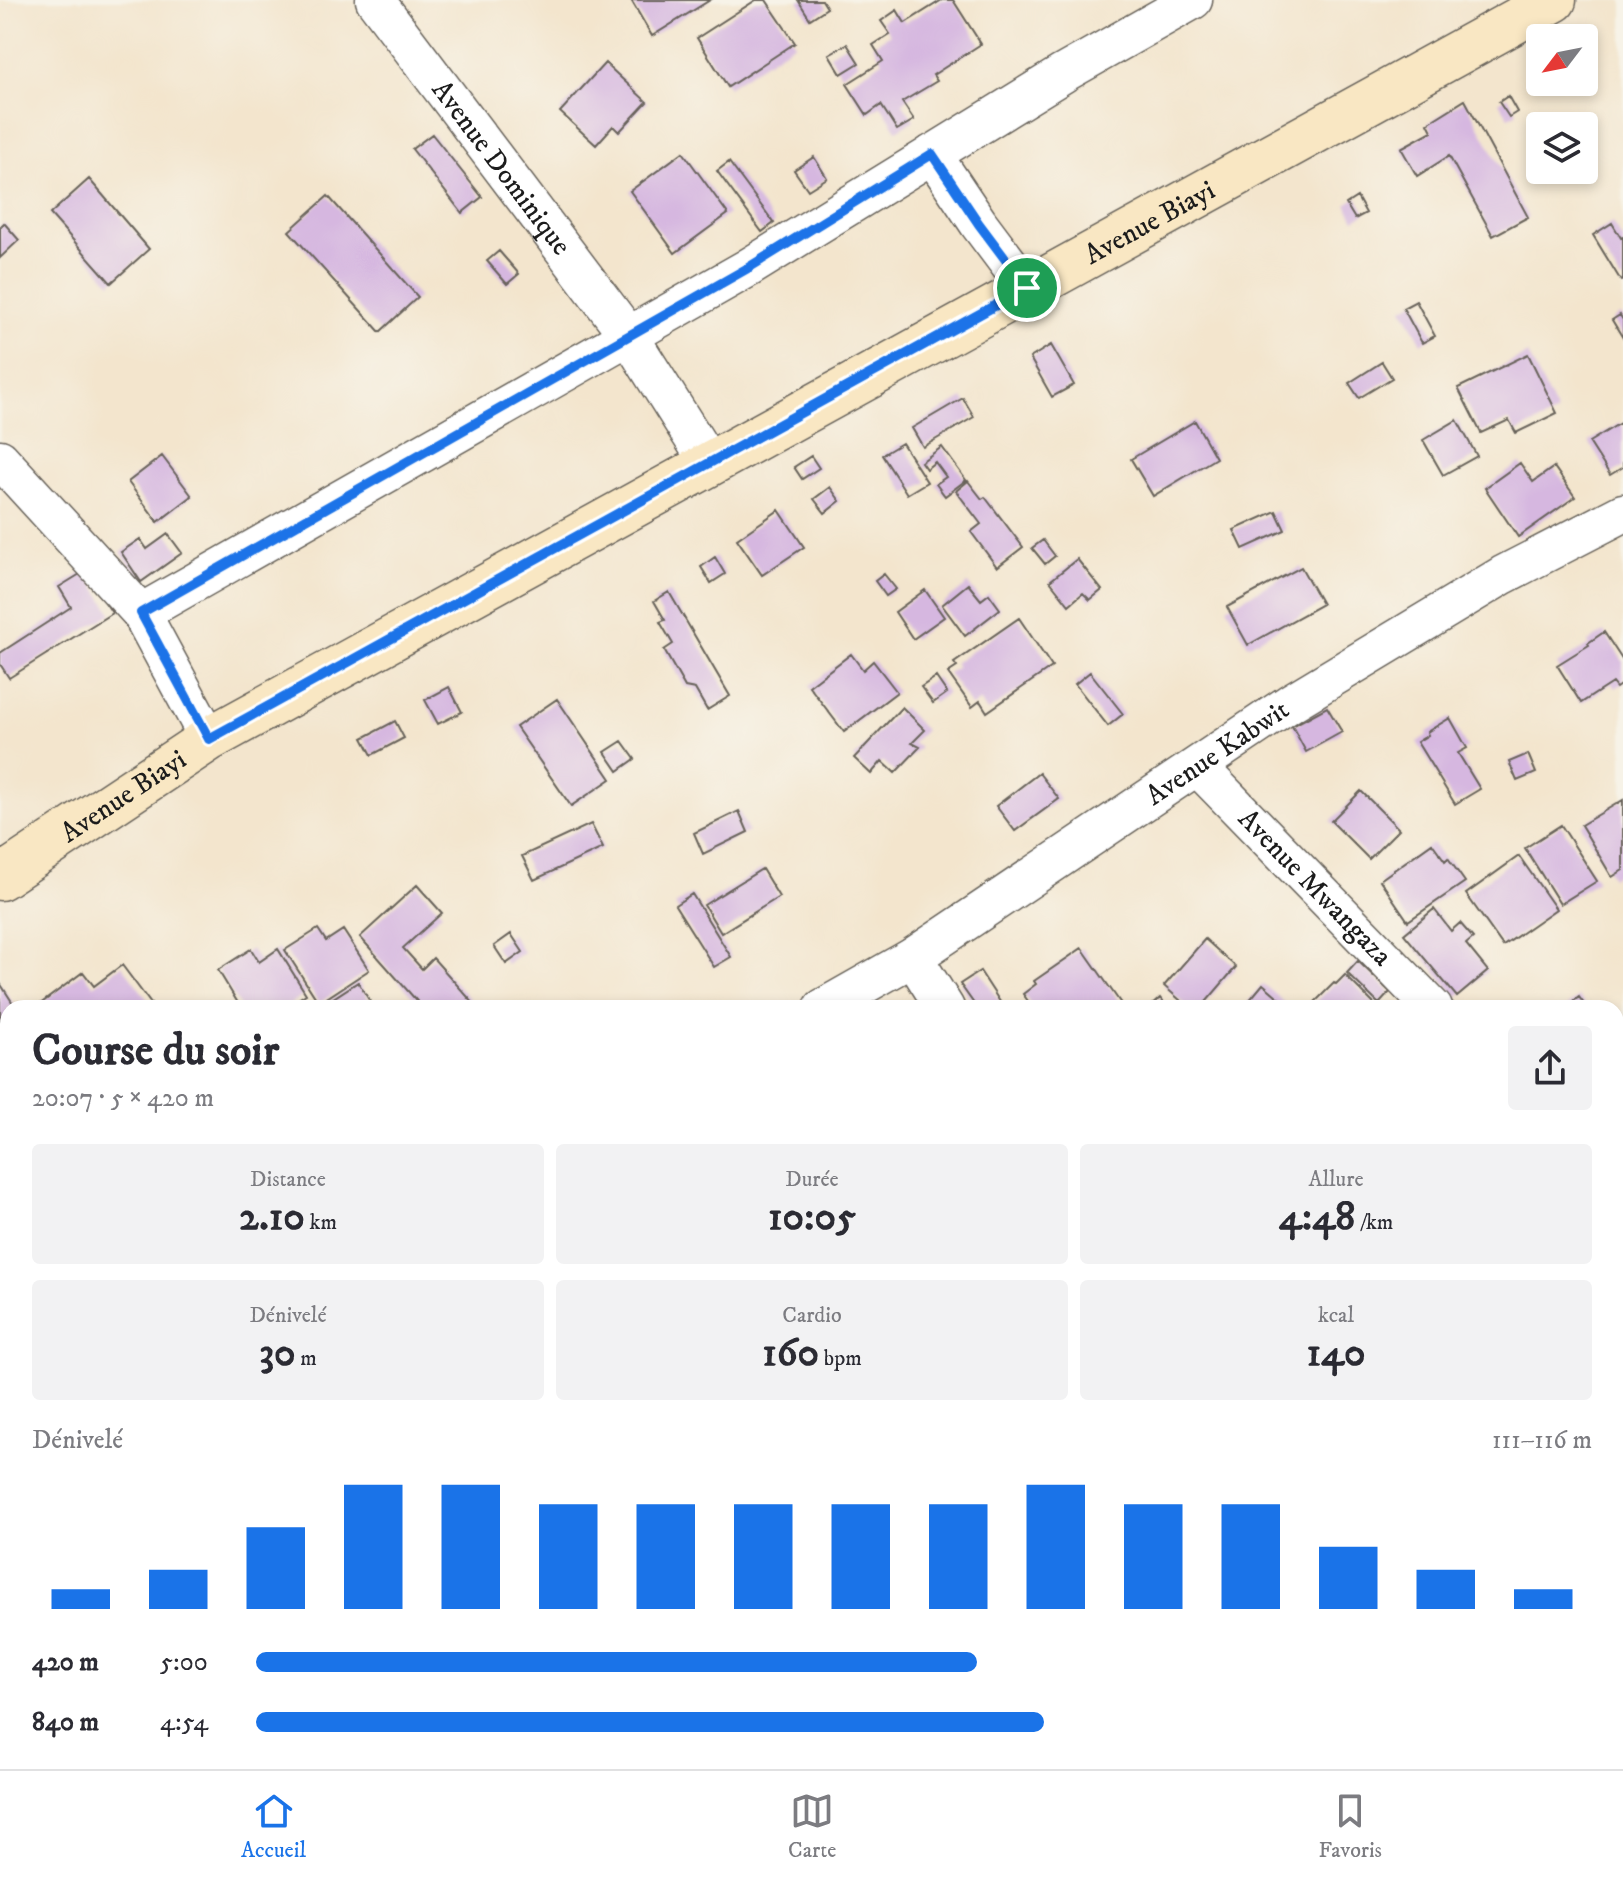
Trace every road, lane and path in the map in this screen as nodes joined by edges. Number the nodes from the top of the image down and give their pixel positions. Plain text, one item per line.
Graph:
1 (375, 0) edge
2 (1193, 0) edge
3 (1554, 0) edge
4 (932, 154) junction
5 (1027, 288) junction
6 (629, 336) junction
7 (0, 459) edge
8 (709, 463) junction
9 (1623, 513) edge
10 (141, 613) junction
11 (209, 739) junction
12 (1198, 767) junction
13 (0, 878) edge
14 (913, 957) junction
15 (837, 1000) edge
16 (940, 1000) edge
17 (1425, 1000) edge

1 - 6 street, Avenue Dominique
2 - 4 street
3 - 5 street, Avenue Biayi
4 - 5 street
4 - 6 street
5 - 8 street, Avenue Biayi
6 - 8 street, Avenue Dominique
6 - 10 street
7 - 10 street
8 - 11 street, Avenue Biayi
9 - 12 street, Avenue Kabwit
10 - 11 street
11 - 13 street, Avenue Biayi
12 - 14 street, Avenue Kabwit
12 - 17 street, Avenue Mwangaza
14 - 15 street, Avenue Kabwit
14 - 16 street

